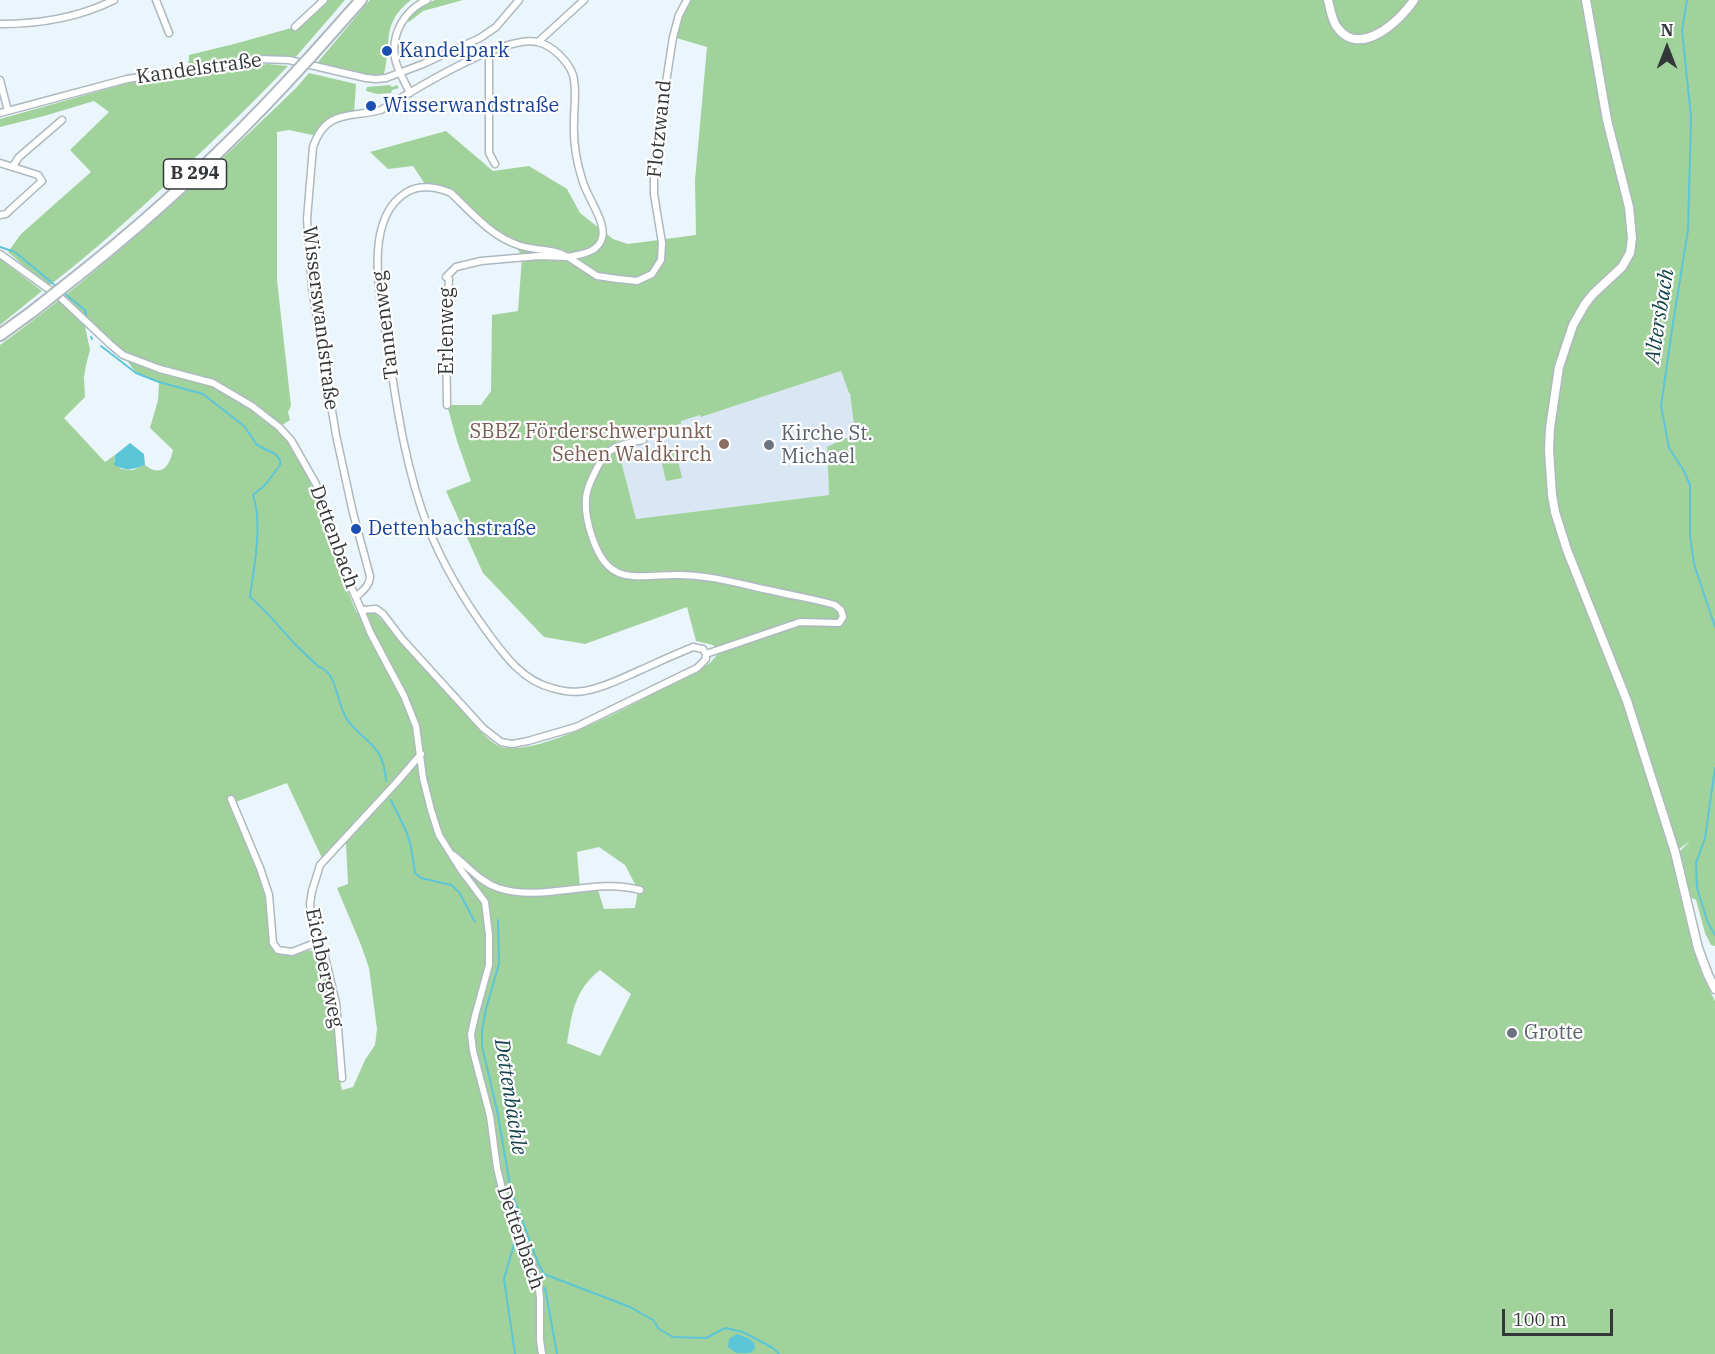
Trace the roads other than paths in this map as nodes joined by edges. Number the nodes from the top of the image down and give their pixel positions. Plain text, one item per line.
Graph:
1 (114, 0) edge
2 (156, 0) edge
3 (324, 0) edge
4 (361, 0) edge
5 (427, 0) edge
6 (519, 0) edge
7 (584, 0) edge
8 (687, 0) edge
9 (1328, 0) edge
10 (1414, 0) edge
11 (1586, 0) edge
12 (0, 24) edge
13 (295, 27) dead end
14 (169, 33) dead end
15 (538, 42) junction
16 (489, 52) junction
17 (400, 72) junction
18 (0, 80) edge
19 (410, 93) junction
20 (8, 111) junction
21 (0, 113) edge
22 (62, 120) dead end
23 (0, 162) edge
24 (495, 164) dead end
25 (13, 166) junction
26 (0, 215) edge
27 (0, 254) edge
28 (568, 257) junction
29 (0, 335) edge
30 (447, 405) dead end
31 (643, 440) dead end
32 (356, 597) junction
33 (361, 610) junction
34 (705, 654) junction
35 (421, 754) junction
36 (231, 799) dead end
37 (448, 851) junction
38 (640, 890) dead end
39 (315, 943) junction
40 (1715, 989) edge
41 (342, 1078) dead end
42 (542, 1354) edge

1 - 12 street
2 - 14 street
3 - 13 street
4 - 29 highway, B 294, bridge
5 - 17 street
6 - 17 street, Kandelstraße
7 - 15 street
8 - 28 street, Flotzwand
9 - 10 street
11 - 40 street
15 - 16 street
15 - 28 street
16 - 19 street
16 - 24 street
17 - 19 street
17 - 20 street, Kandelstraße
18 - 20 street
19 - 32 street, Wisserswandstraße
20 - 21 street, Kandelstraße
22 - 25 street
23 - 25 street
25 - 26 street
27 - 32 street, Dettenbach
28 - 30 street, Erlenweg
28 - 34 street, Tannenweg
31 - 34 street
32 - 33 street, Dettenbach
33 - 34 street
33 - 35 street, Dettenbach
35 - 37 street, Dettenbach
35 - 39 street, Eichbergweg
36 - 39 street
37 - 38 street, Dettenbach
37 - 42 street, Dettenbach
39 - 41 street, Eichbergweg

